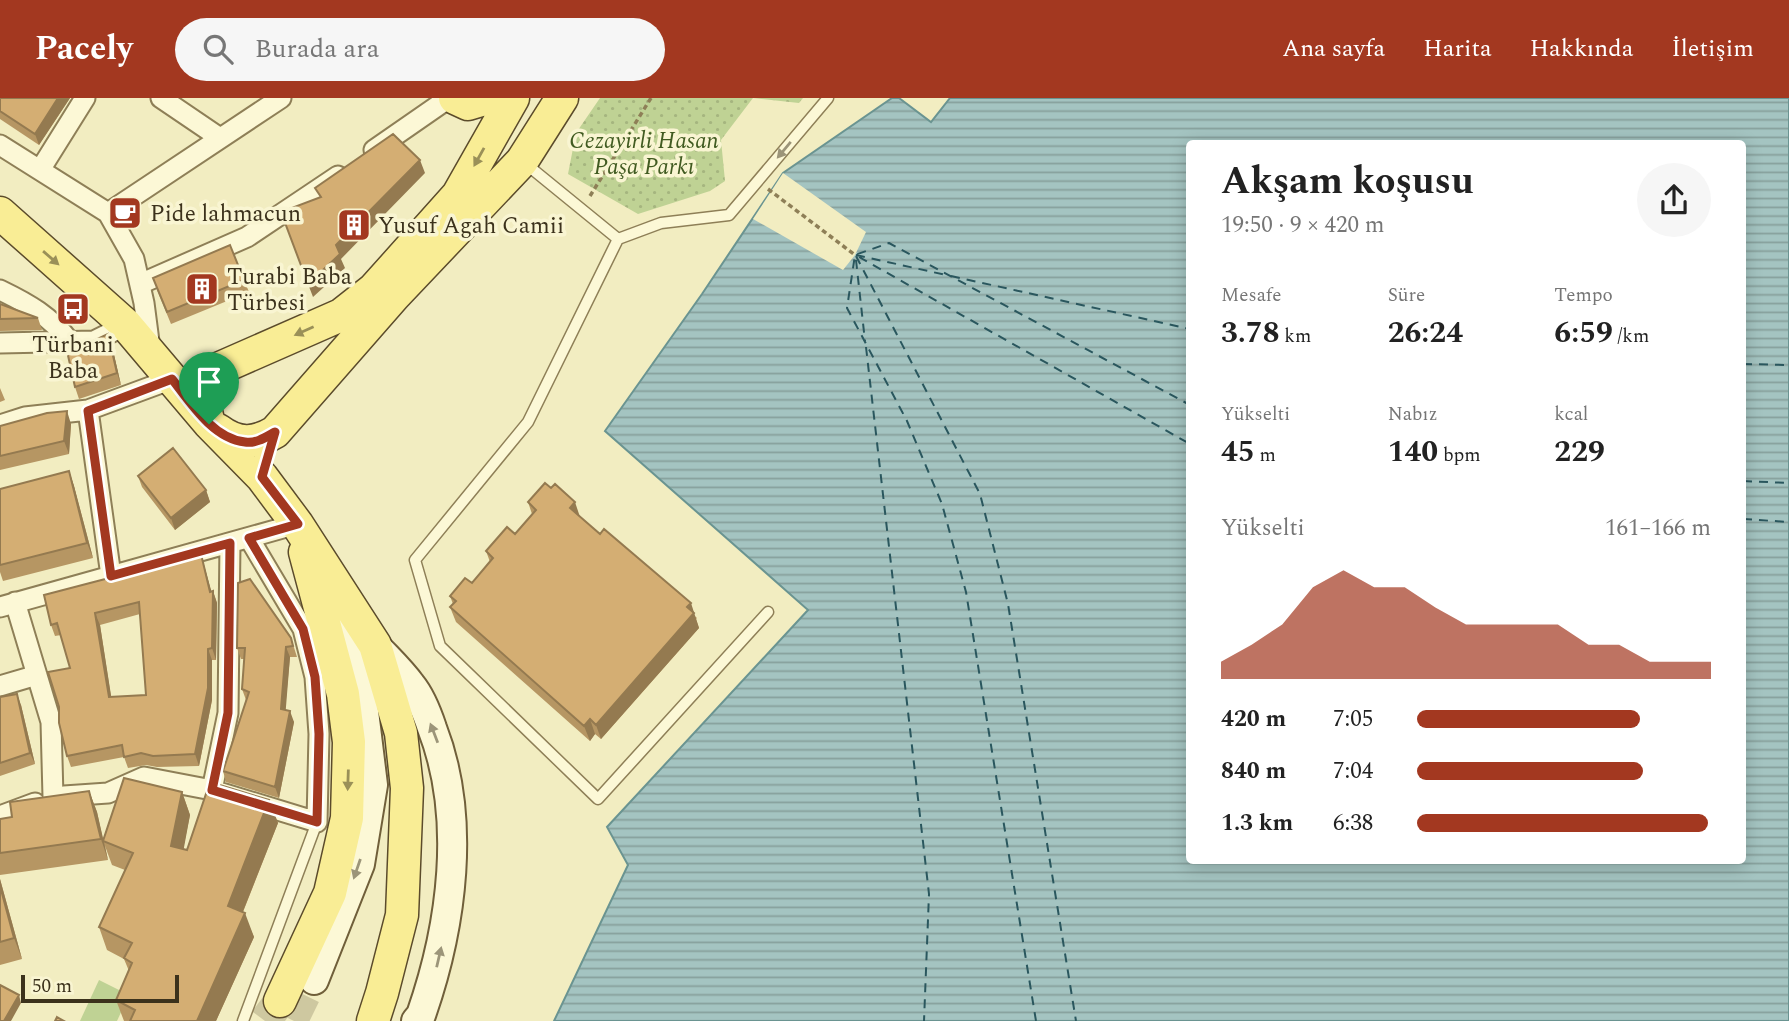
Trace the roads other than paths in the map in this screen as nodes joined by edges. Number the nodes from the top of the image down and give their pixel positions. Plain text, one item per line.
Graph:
1 (85, 98) edge
2 (162, 98) edge
3 (449, 98) edge
4 (455, 98) edge
5 (488, 98) edge
6 (513, 98) edge
7 (562, 98) edge
8 (828, 98) edge
9 (268, 101) edge
10 (220, 138) junction
11 (0, 145) edge
12 (522, 161) junction
13 (40, 170) junction
14 (0, 213) edge
15 (108, 213) junction
16 (618, 239) junction
17 (140, 284) junction
18 (0, 290) edge
19 (126, 325) junction
20 (71, 342) junction
21 (0, 343) edge
22 (150, 354) junction
23 (172, 379) junction
24 (88, 411) junction
25 (209, 424) junction
26 (0, 425) edge
27 (275, 432) junction
28 (262, 477) junction
29 (298, 524) junction
30 (249, 538) junction
31 (230, 543) junction
32 (309, 570) junction
33 (111, 576) junction
34 (8, 605) edge
35 (768, 612) dead end
36 (375, 645) junction
37 (37, 675) junction
38 (0, 685) edge
39 (212, 790) junction
40 (52, 797) junction
41 (0, 816) edge
42 (317, 822) junction
43 (314, 979) tunnel mouth
44 (279, 1002) tunnel mouth
45 (243, 1021) edge
46 (373, 1021) edge
47 (416, 1021) edge

1 - 13 street
2 - 10 street
3 - 17 street
4 - 5 main road
6 -> 25 main road
7 - 12 main road
8 -> 16 lane
9 - 10 street
10 - 15 street
11 - 13 street
12 - 16 lane
12 - 27 main road
13 - 15 street
14 -> 19 main road
15 - 17 street
16 - 35 lane
17 - 22 street
18 - 20 street
19 - 20 street
19 - 22 main road
20 - 21 street
22 - 23 main road
23 - 24 street
23 - 25 main road
24 - 26 street
24 - 33 street
25 - 27 main road
25 - 28 main road
27 - 28 main road
28 - 29 main road
29 - 30 street
29 - 32 main road
29 - 36 main road
30 - 31 street
30 - 42 street
31 - 33 street
31 - 39 street
32 -> 43 street
32 -> 44 main road
33 - 34 street
34 - 37 street
36 - 46 main road
47 -> 36 street
37 - 38 street
37 - 40 street
39 - 40 street
39 - 42 street
40 - 41 street
42 - 45 lane

